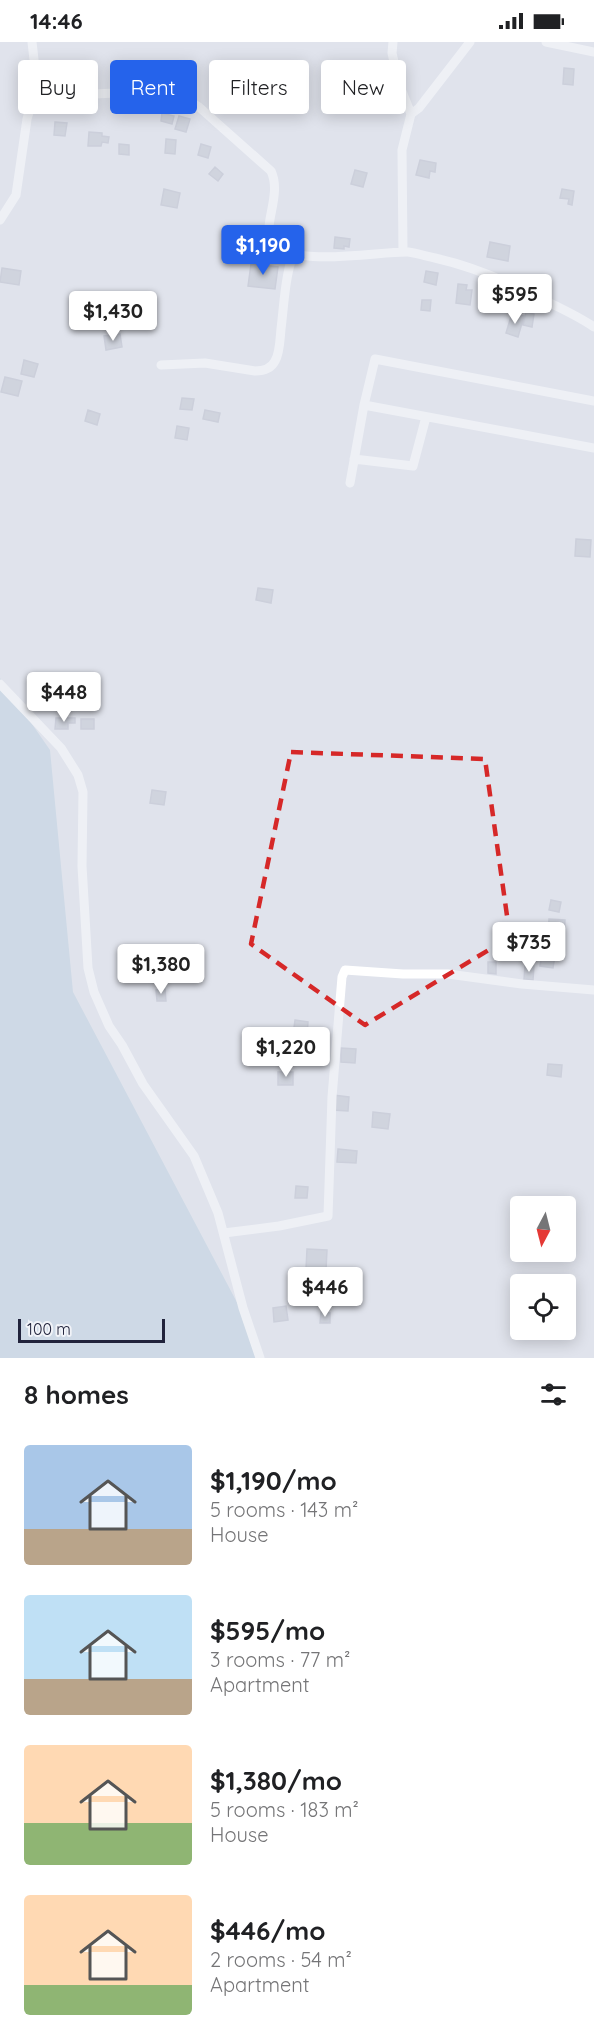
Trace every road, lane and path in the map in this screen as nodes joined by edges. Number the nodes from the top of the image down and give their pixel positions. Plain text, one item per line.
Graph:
1 (32, 42) edge
2 (393, 42) edge
3 (470, 42) edge
4 (546, 42) edge
5 (594, 52) edge
6 (34, 60) edge
7 (98, 94) edge
8 (29, 114) edge
9 (411, 114) junction
10 (0, 220) edge
11 (403, 252) junction
12 (293, 254) junction
13 (594, 327) edge
14 (161, 364) dead end
15 (594, 401) edge
16 (364, 405) junction
17 (426, 417) junction
18 (594, 448) edge
19 (354, 459) junction
20 (350, 483) dead end
21 (0, 684) edge
22 (594, 990) edge
23 (224, 1233) junction
24 (260, 1358) edge

1 - 6 street
2 - 9 street
3 - 9 street
4 - 5 street
7 - 12 street
8 - 10 street
9 - 11 street
11 - 12 street
11 - 13 street
12 - 14 street
15 - 16 street
16 - 17 street
16 - 19 street
17 - 18 street
17 - 19 street
19 - 20 street
21 - 23 street
22 - 23 street
23 - 24 street

